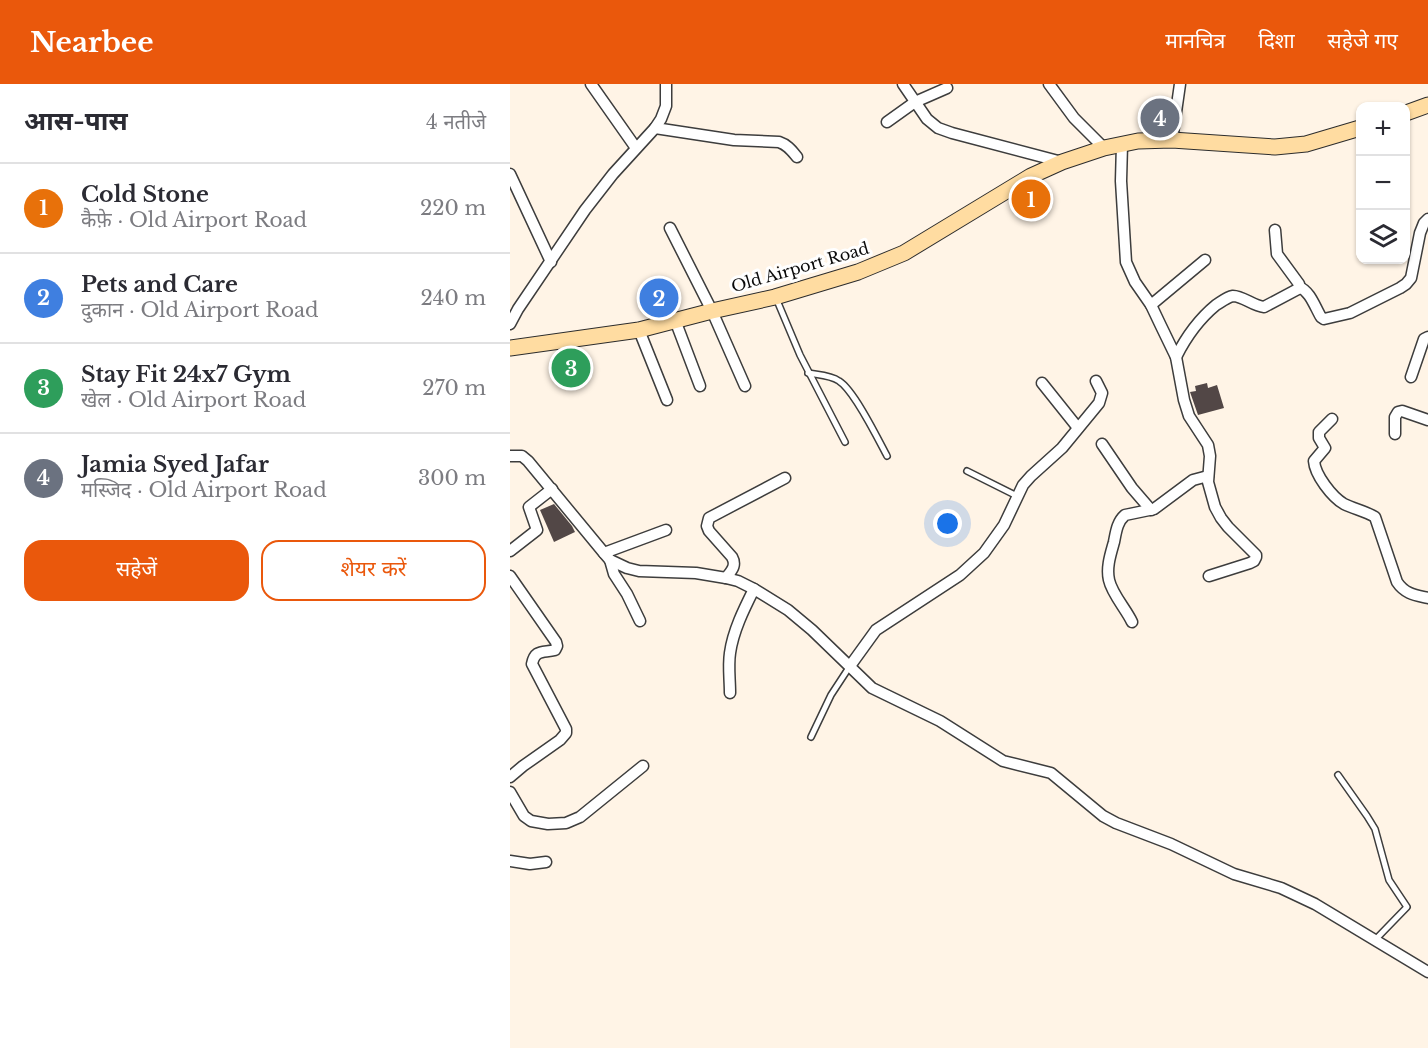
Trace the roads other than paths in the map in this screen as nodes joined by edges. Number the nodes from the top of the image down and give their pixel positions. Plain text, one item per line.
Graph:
1 (591, 84) edge
2 (666, 84) edge
3 (903, 84) edge
4 (1049, 84) edge
5 (1180, 84) edge
6 (947, 88) dead end
7 (915, 102) junction
8 (1428, 105) edge
9 (1410, 112) edge
10 (887, 122) dead end
11 (655, 128) junction
12 (1356, 129) edge
13 (1172, 140) junction
14 (1122, 144) junction
15 (636, 148) junction
16 (1104, 148) junction
17 (797, 157) dead end
18 (1062, 162) junction
19 (510, 174) edge
20 (1428, 219) edge
21 (670, 228) dead end
22 (1275, 230) dead end
23 (1205, 260) dead end
24 (550, 262) junction
25 (1299, 287) junction
26 (775, 297) junction
27 (1151, 306) junction
28 (712, 311) junction
29 (675, 320) junction
30 (510, 324) edge
31 (639, 330) junction
32 (1428, 337) edge
33 (510, 348) edge
34 (1176, 357) junction
35 (808, 373) junction
36 (1411, 377) dead end
37 (1096, 381) dead end
38 (1042, 383) dead end
39 (700, 386) dead end
40 (744, 386) dead end
41 (667, 400) dead end
42 (1332, 419) dead end
43 (1428, 420) edge
44 (1078, 428) junction
45 (1395, 434) dead end
46 (844, 442) dead end
47 (1102, 444) dead end
48 (510, 456) edge
49 (887, 456) dead end
50 (967, 471) dead end
51 (1208, 476) junction
52 (785, 478) dead end
53 (552, 489) junction
54 (1017, 496) junction
55 (1151, 510) junction
56 (666, 530) dead end
57 (510, 551) edge
58 (607, 557) junction
59 (510, 576) edge
60 (1209, 576) dead end
61 (726, 578) junction
62 (754, 589) junction
63 (1428, 598) edge
64 (640, 621) dead end
65 (1132, 622) dead end
66 (850, 666) junction
67 (730, 693) dead end
68 (811, 737) dead end
69 (643, 766) dead end
70 (1338, 775) dead end
71 (510, 777) edge
72 (510, 792) edge
73 (510, 861) edge
74 (546, 862) dead end
75 (1375, 940) junction
76 (1428, 972) edge

1 - 15 street
2 - 11 street
3 - 7 street
4 - 16 street
5 - 13 street
6 - 7 street
7 - 10 street
7 - 18 street
8 - 9 main road
11 - 15 street
11 - 17 street
12 - 13 main road, Old Airport Road
13 - 14 main road, Old Airport Road
14 - 16 main road, Old Airport Road
14 - 27 street
15 - 24 street
16 - 18 main road, Old Airport Road
18 - 26 main road, Old Airport Road
19 - 24 street
20 - 25 street
21 - 28 street
22 - 25 street
23 - 27 street
24 - 30 street
25 - 34 street
26 - 28 main road, Old Airport Road
26 - 35 lane
27 - 34 street
28 - 29 main road, Old Airport Road
28 - 40 street
29 - 31 main road, Old Airport Road
29 - 39 street
31 - 33 main road, Old Airport Road
31 - 41 street
32 - 36 street
34 - 51 street
35 - 46 lane
35 - 49 lane
37 - 44 street
38 - 44 street
42 - 63 street
43 - 45 street
44 - 54 street
47 - 55 street
48 - 53 street
50 - 54 lane
51 - 55 street
51 - 60 street
52 - 61 street
53 - 57 street
53 - 58 street
54 - 66 street
55 - 65 street
56 - 58 street
58 - 61 street
58 - 64 street
59 - 71 street
61 - 62 street
62 - 66 street
62 - 67 street
66 - 68 lane
66 - 75 street
69 - 72 street
70 - 75 lane
73 - 74 street
75 - 76 street

